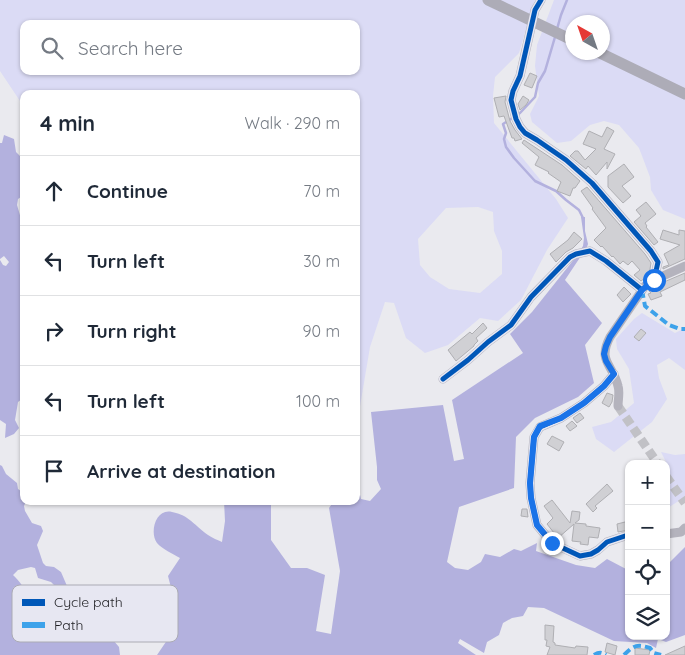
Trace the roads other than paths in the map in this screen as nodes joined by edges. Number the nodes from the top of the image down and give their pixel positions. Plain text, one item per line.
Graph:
1 (488, 0) edge
2 (541, 0) edge
3 (565, 37) edge
4 (610, 58) edge
5 (685, 94) edge
6 (685, 266) edge
7 (654, 280) junction
8 (642, 290) junction
9 (614, 374) junction
10 (443, 379) dead end
11 (618, 406) tunnel mouth
12 (685, 528) edge
13 (670, 533) edge
14 (625, 536) edge

1 - 3 main road
2 - 7 street
4 - 5 main road
6 - 7 street
7 - 8 street
8 - 9 street
8 - 10 street
9 - 11 street
9 - 14 street
12 - 13 street

